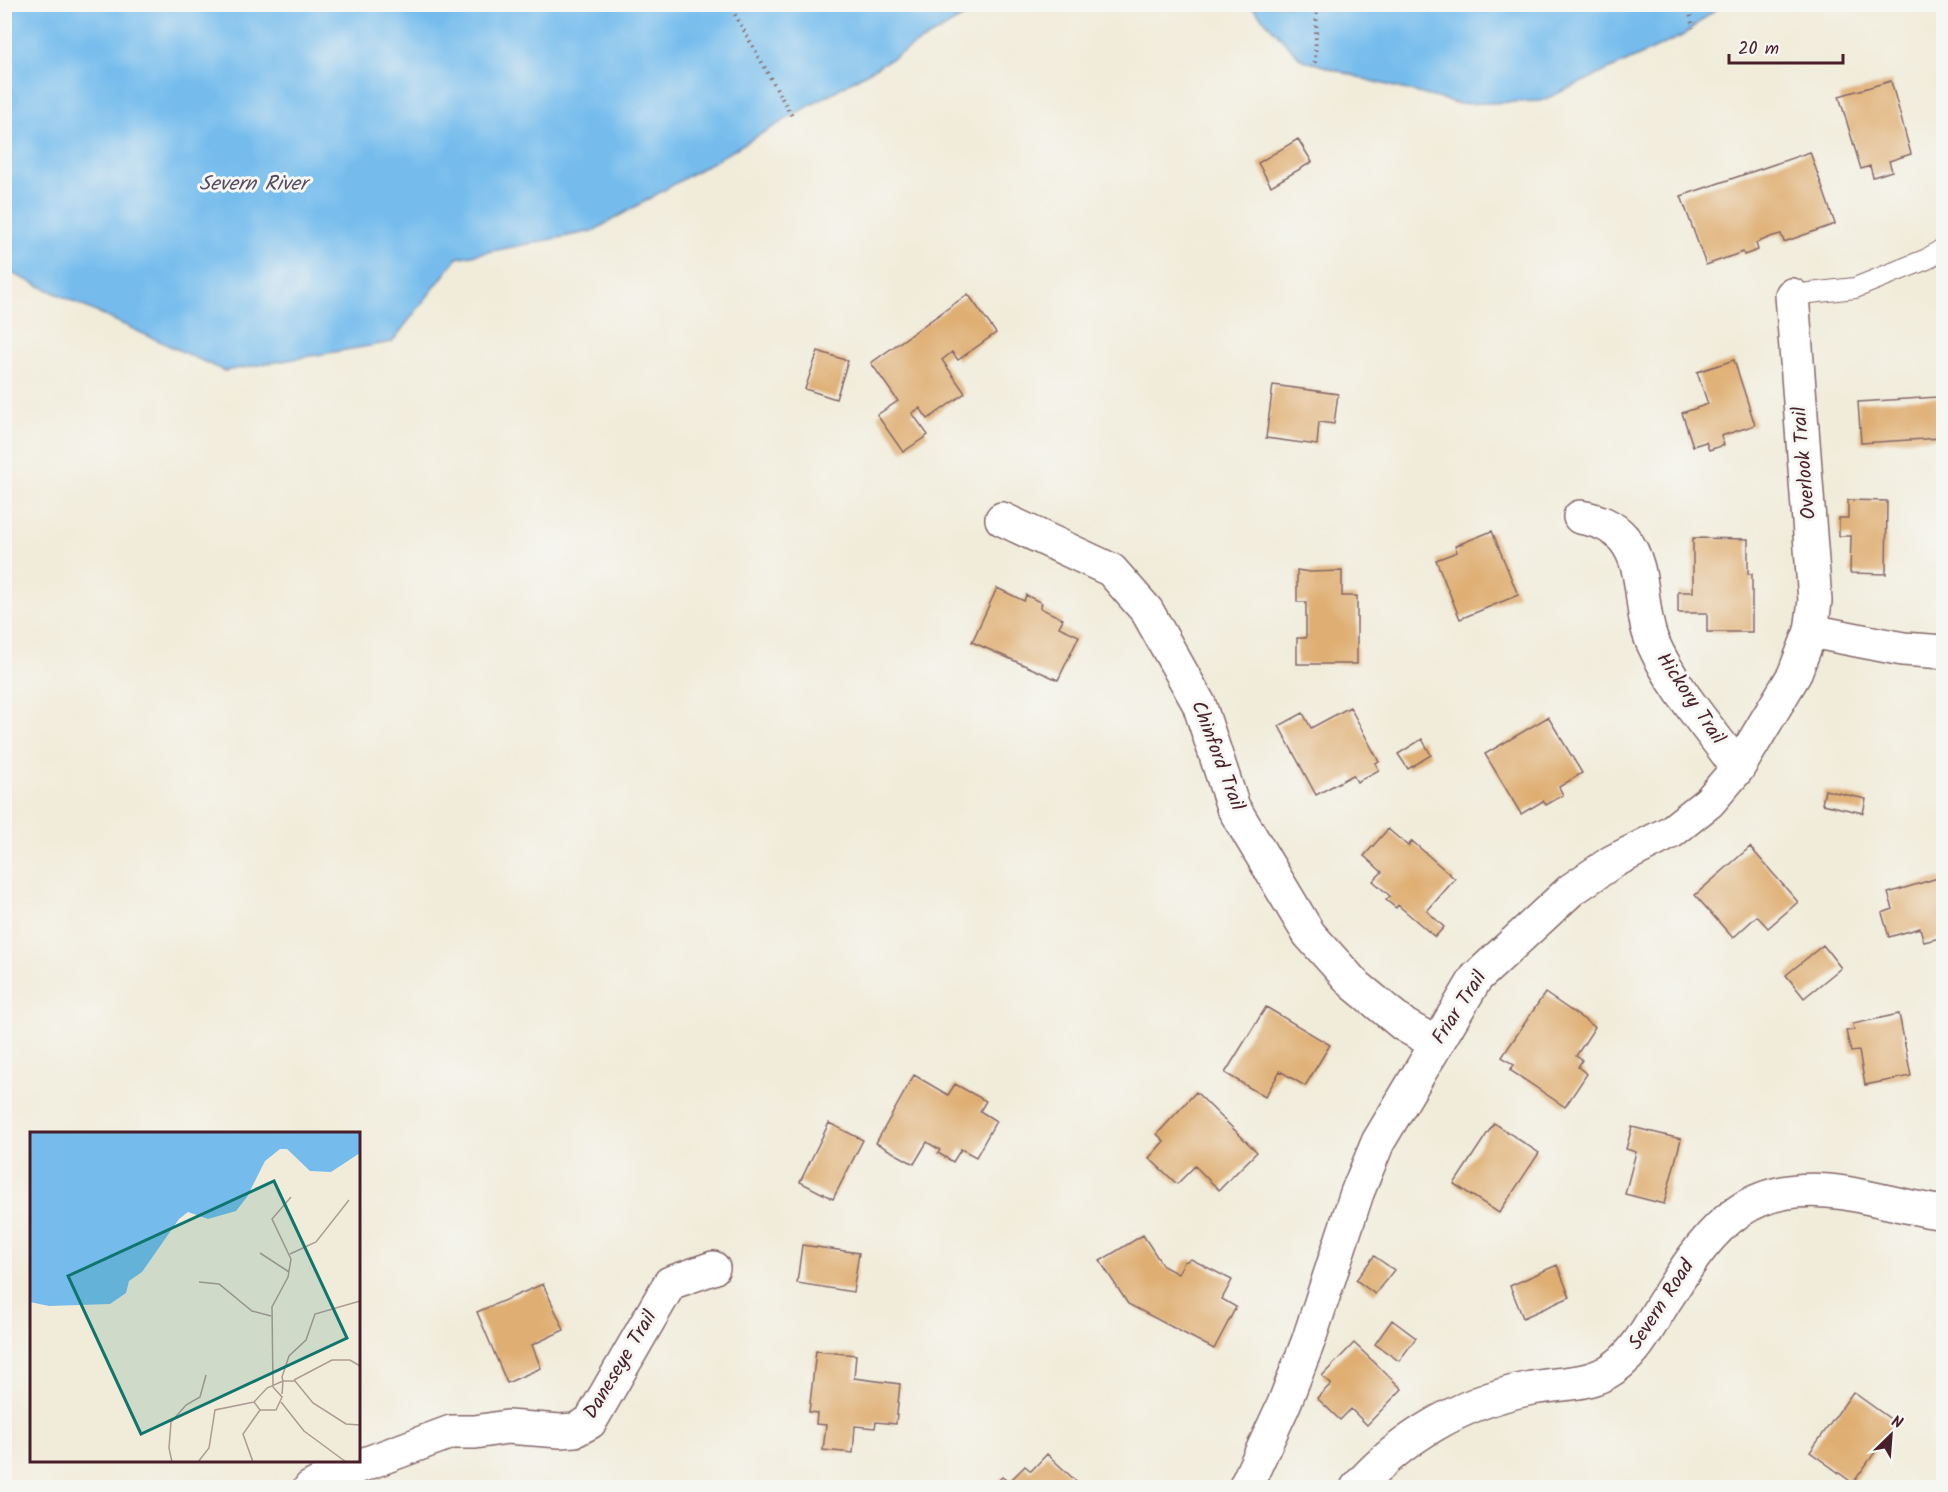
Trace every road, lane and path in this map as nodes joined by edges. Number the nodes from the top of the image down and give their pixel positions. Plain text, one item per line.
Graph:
1 (729, 4) edge
2 (1317, 4) edge
3 (1688, 4) edge
4 (1693, 28) dead end
5 (1315, 63) dead end
6 (792, 116) dead end
7 (1944, 248) edge
8 (1792, 295) joint
9 (1580, 517) dead end
10 (1002, 519) dead end
11 (1811, 631) junction
12 (1944, 652) edge
13 (1738, 768) junction
14 (1437, 1044) junction
15 (1944, 1213) edge
16 (713, 1268) dead end
17 (309, 1488) edge
18 (1245, 1488) edge
19 (1357, 1488) edge

1 - 6 path
2 - 5 path
3 - 4 path
7 - 8 lane
8 - 11 street, Overlook Trail
9 - 13 street, Hickory Trail
10 - 14 street, Chinford Trail
11 - 12 street
11 - 13 street, Friar Trail
13 - 14 street, Friar Trail
14 - 18 street, Friar Trail
15 - 19 street, Severn Road
16 - 17 street, Daneseye Trail

